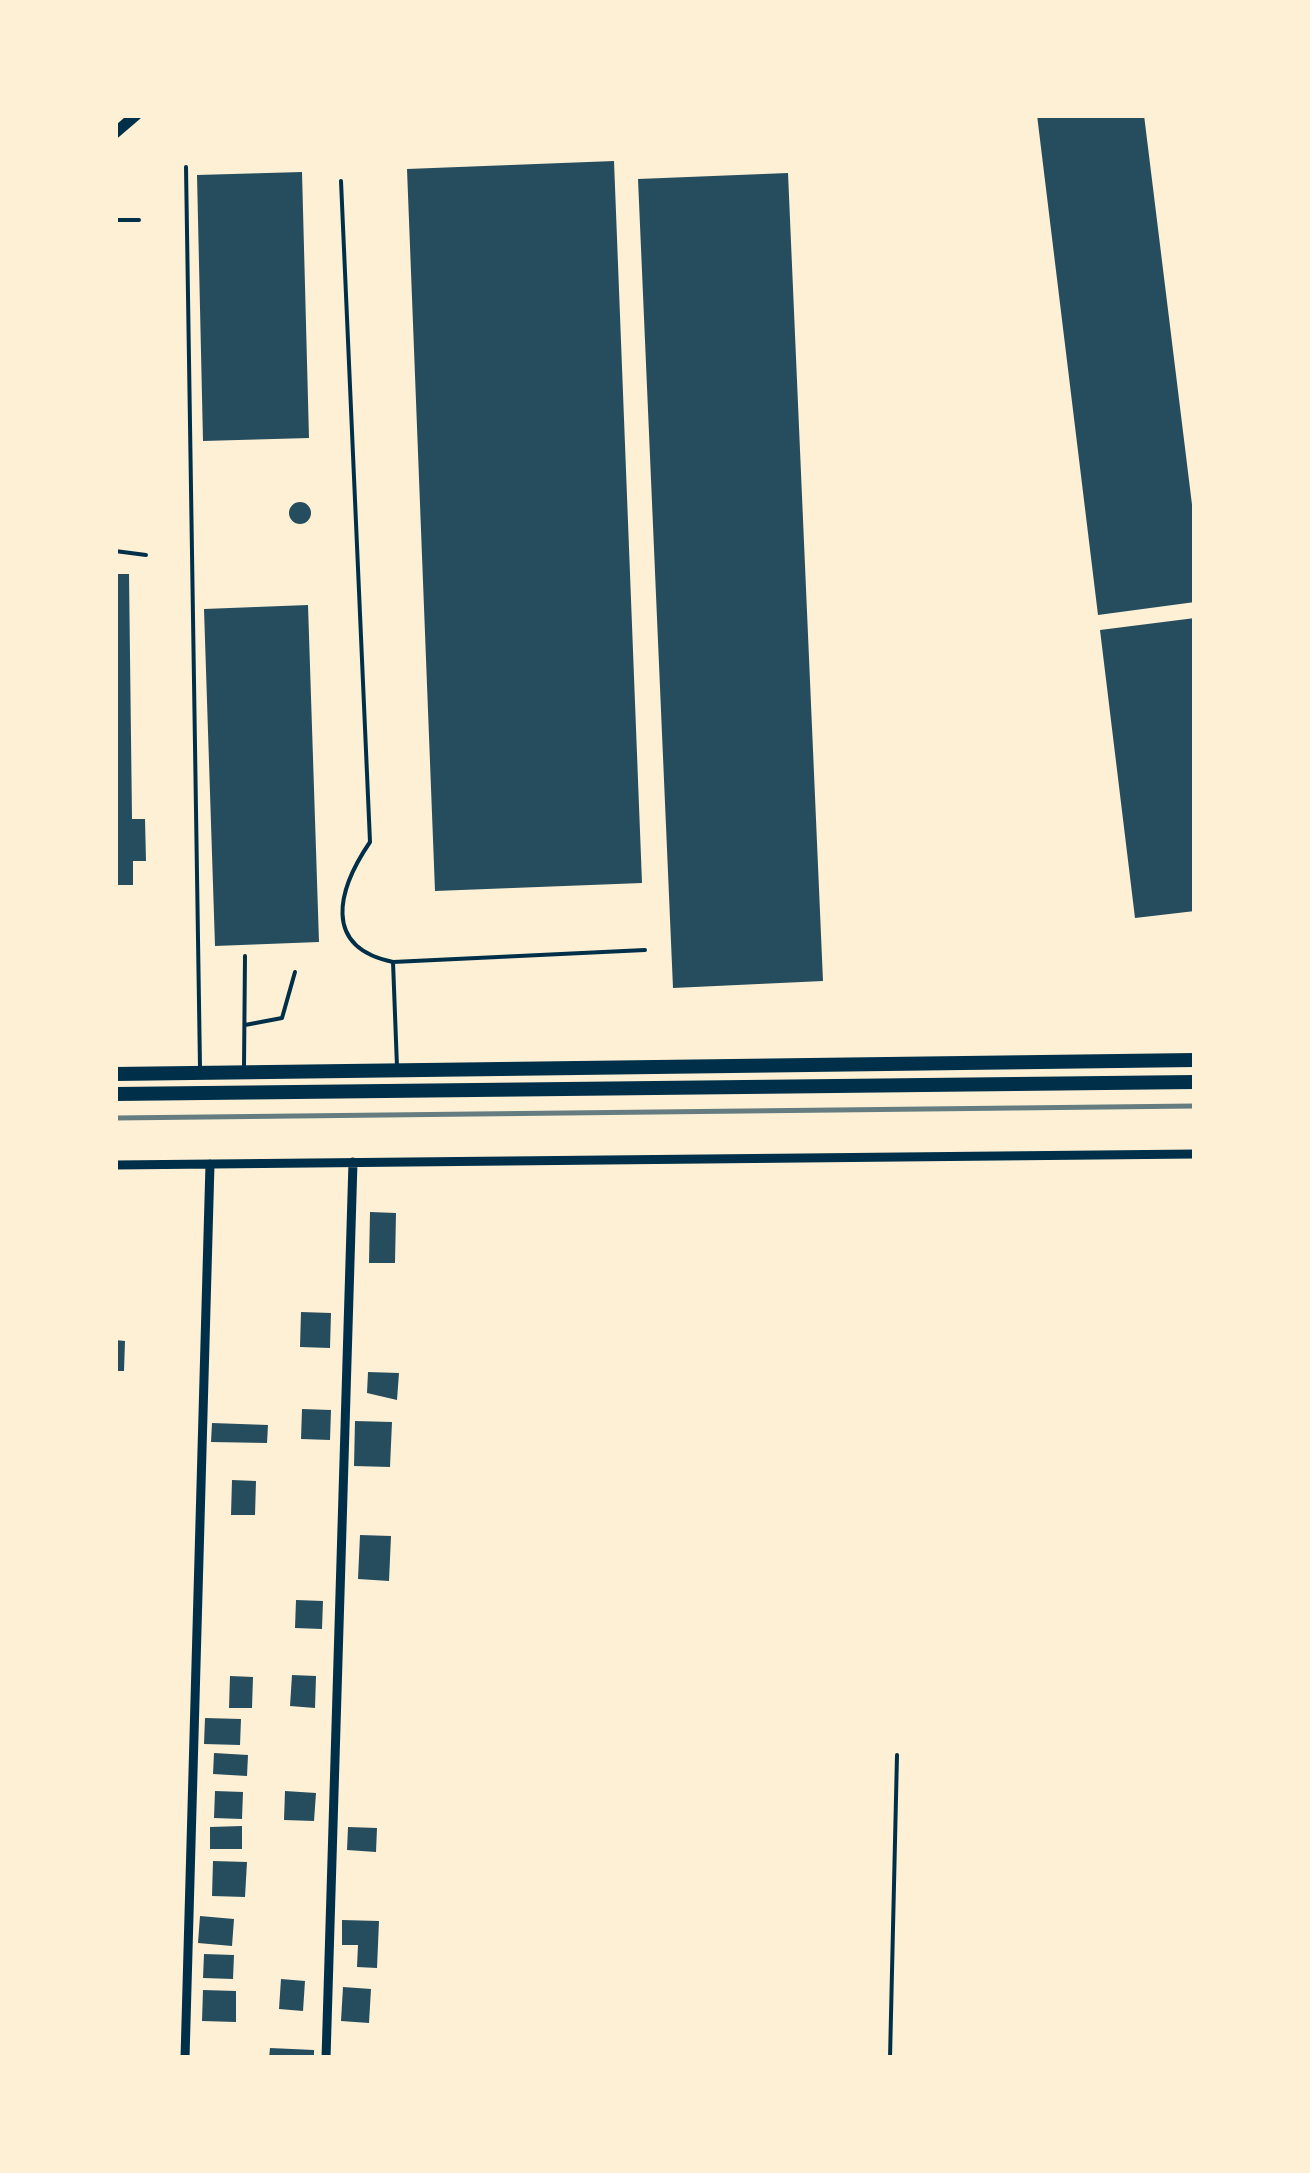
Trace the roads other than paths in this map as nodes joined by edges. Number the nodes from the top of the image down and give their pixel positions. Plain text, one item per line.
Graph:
1 (136, 115) edge
2 (115, 134) edge
3 (186, 167) dead end
4 (341, 181) dead end
5 (115, 220) edge
6 (139, 220) dead end
7 (115, 551) edge
8 (146, 555) dead end
9 (645, 950) dead end
10 (245, 956) dead end
11 (393, 962) junction
12 (295, 972) dead end
13 (244, 1025) junction
14 (1195, 1060) edge
15 (397, 1069) junction
16 (244, 1072) junction
17 (200, 1073) junction
18 (115, 1074) edge
19 (1195, 1082) edge
20 (115, 1094) edge
21 (1195, 1154) edge
22 (352, 1162) junction
23 (210, 1164) junction
24 (115, 1165) edge
25 (897, 1755) dead end
26 (185, 2058) edge
27 (326, 2058) edge
28 (890, 2058) edge

1 - 2 street
3 - 17 lane
4 - 11 lane
5 - 6 lane
7 - 8 lane
9 - 11 lane
10 - 13 lane
11 - 15 lane
12 - 13 lane
13 - 16 lane
14 - 15 main road
15 - 16 main road
16 - 17 main road
17 - 18 main road
19 - 20 main road
21 - 22 street
22 - 23 street
22 - 27 street
23 - 24 street
23 - 26 street
25 - 28 lane

